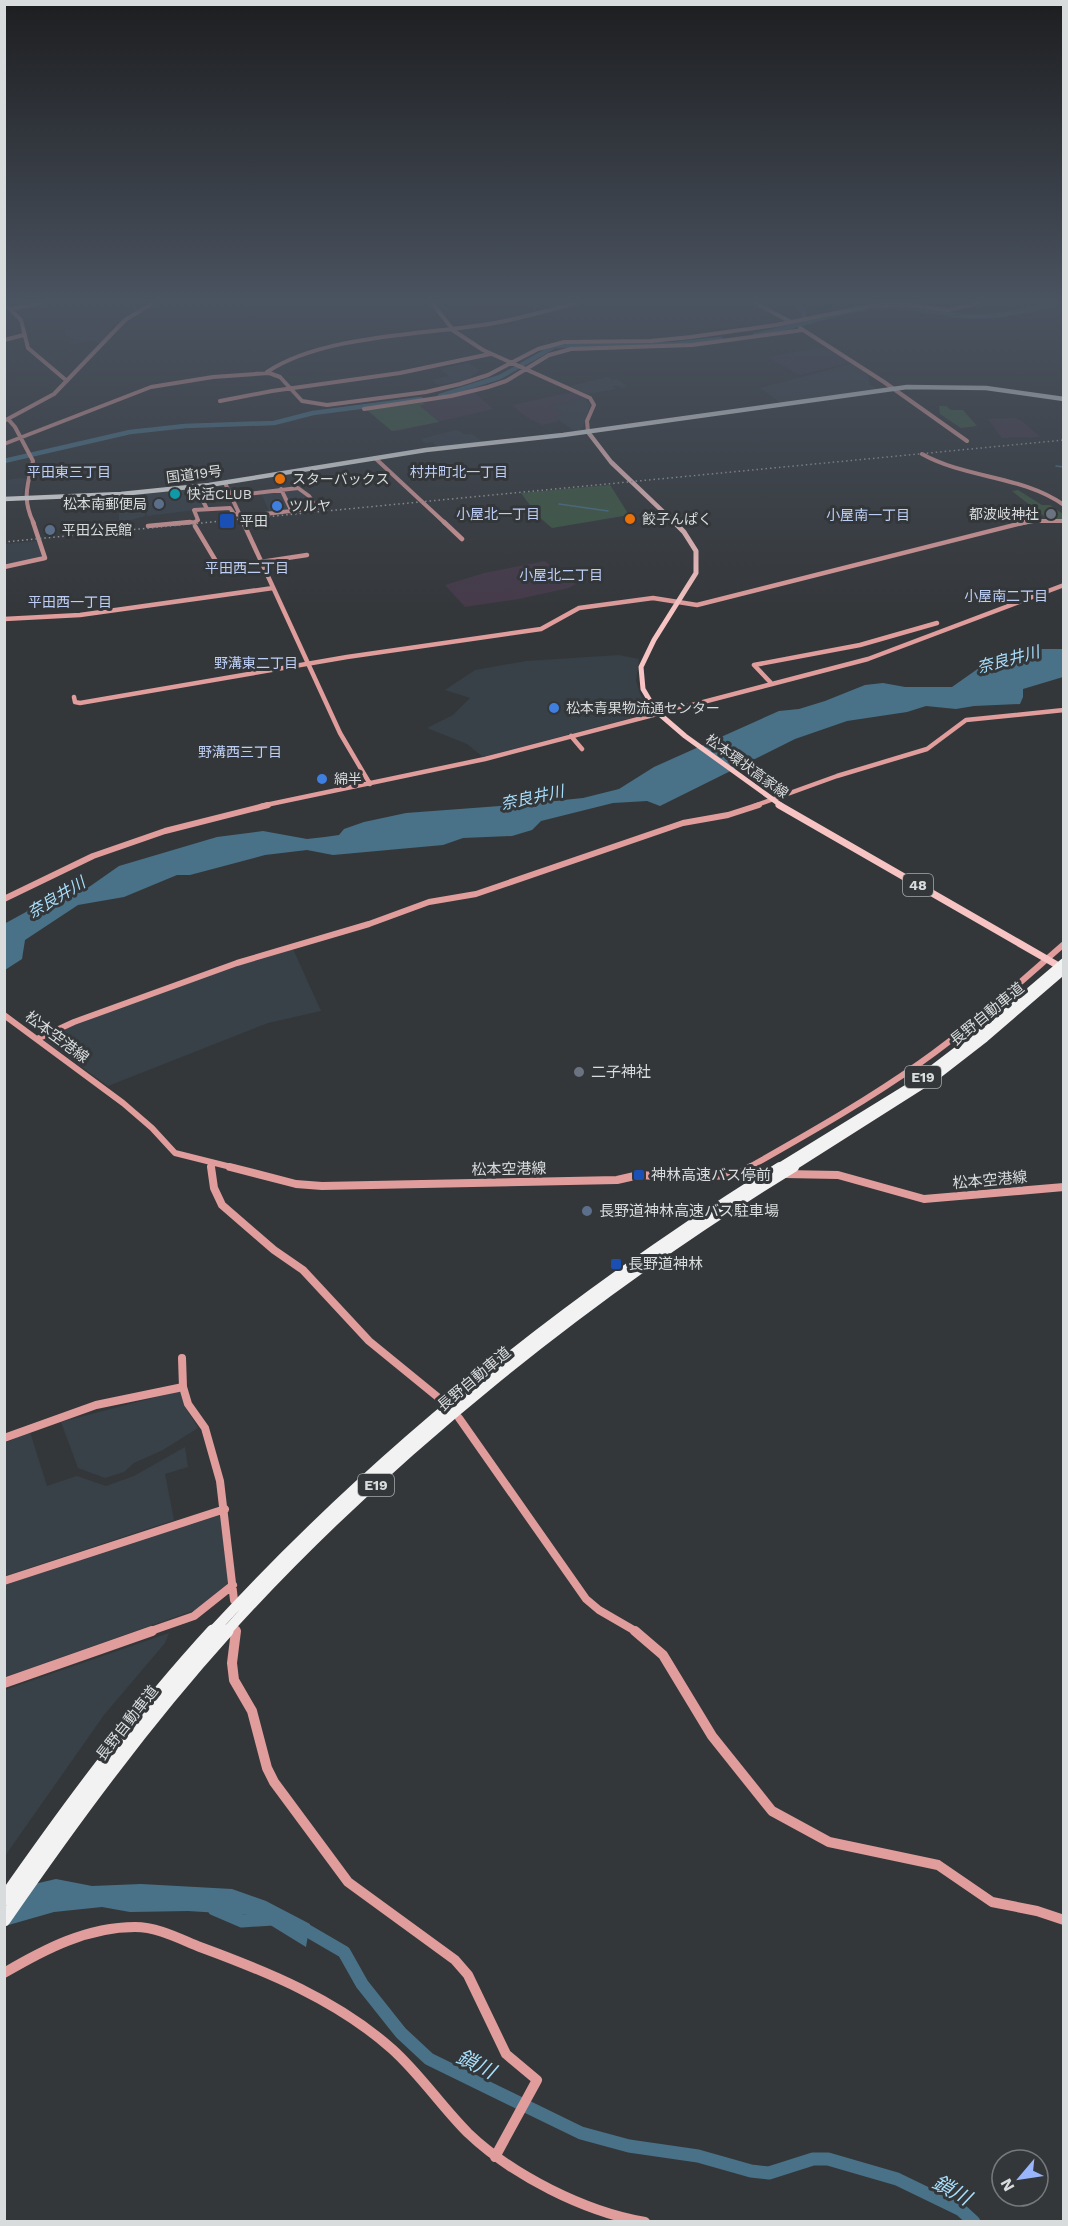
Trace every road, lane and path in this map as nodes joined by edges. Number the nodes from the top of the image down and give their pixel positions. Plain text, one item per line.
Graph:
1 (31, 407) edge
2 (102, 407) edge
3 (378, 407) edge
4 (593, 407) edge
5 (763, 407) edge
6 (920, 407) edge
7 (364, 409) dead end
8 (6, 420) edge
9 (588, 432) junction
10 (21, 438) junction
11 (967, 441) dead end
12 (4, 444) edge
13 (922, 454) dead end
14 (375, 458) junction
15 (225, 483) junction
16 (281, 489) junction
17 (231, 495) junction
18 (25, 498) junction
19 (4, 499) edge
20 (1064, 505) edge
21 (207, 510) junction
22 (292, 512) junction
23 (1064, 521) edge
24 (148, 526) dead end
25 (195, 526) dead end
26 (462, 539) dead end
27 (307, 555) dead end
28 (261, 562) junction
29 (4, 567) edge
30 (1064, 585) edge
31 (273, 588) junction
32 (678, 602) junction
33 (4, 619) edge
34 (937, 623) dead end
35 (308, 664) junction
36 (772, 684) junction
37 (74, 697) dead end
38 (1064, 710) edge
39 (658, 714) junction
40 (571, 736) junction
41 (582, 749) dead end
42 (370, 784) junction
43 (772, 801) junction
44 (4, 899) edge
45 (1064, 944) edge
46 (1046, 959) junction
47 (1062, 968) edge
48 (4, 1015) edge
49 (37, 1039) junction
50 (211, 1164) junction
51 (738, 1175) junction
52 (1064, 1187) edge
53 (182, 1358) dead end
54 (183, 1388) junction
55 (445, 1403) dead end
56 (459, 1418) dead end
57 (4, 1438) edge
58 (225, 1509) junction
59 (4, 1581) edge
60 (233, 1585) junction
61 (234, 1600) dead end
62 (236, 1630) dead end
63 (4, 1683) edge
64 (32, 1860) joint
65 (45, 1861) joint
66 (4, 1899) edge
67 (4, 1920) edge
68 (1064, 1920) edge
69 (4, 1973) edge
70 (498, 2152) junction
71 (645, 2222) edge

1 - 8 street
2 - 10 street
3 - 7 street
4 - 9 street
5 - 9 highway, 国道19号
6 - 11 street
8 - 10 street
9 - 14 highway, 国道19号
9 - 32 main road, 松本環状高家線 / 48
10 - 12 street
10 - 18 street
13 - 20 street
14 - 15 highway, 国道19号
14 - 26 street
15 - 17 street
15 - 18 highway, 国道19号
16 - 17 street
16 - 22 street
16 - 22 street
17 - 21 street
17 - 28 street
18 - 19 highway, 国道19号
18 - 29 street
21 - 22 street
21 - 24 street
23 - 32 street
25 - 28 street
27 - 28 street
28 - 31 street
30 - 36 street
31 - 33 street
31 - 35 street
32 - 35 street
32 - 39 main road, 松本環状高家線 / 48
34 - 36 street
35 - 37 street
35 - 42 street
36 - 39 street
38 - 43 street
39 - 40 street
39 - 43 main road, 松本環状高家線 / 48
40 - 41 street
40 - 42 street
42 - 44 street
43 - 46 main road, 松本環状高家線 / 48
43 - 49 street
45 - 46 street
46 - 47 main road, 松本環状高家線 / 48
46 - 51 street
47 - 64 highway, 長野自動車道 / E19
47 - 65 highway, 長野自動車道 / E19
48 - 49 street, 松本空港線
49 - 50 street, 松本空港線
50 - 51 street, 松本空港線
50 - 55 street
51 - 52 street, 松本空港線
53 - 54 street
54 - 57 street
54 - 58 street
56 - 68 street
58 - 59 street
58 - 60 street
60 - 61 street
60 - 63 street
62 - 70 street
64 - 66 highway, 長野自動車道 / E19
65 - 67 highway, 長野自動車道 / E19
69 - 70 street
70 - 71 street

